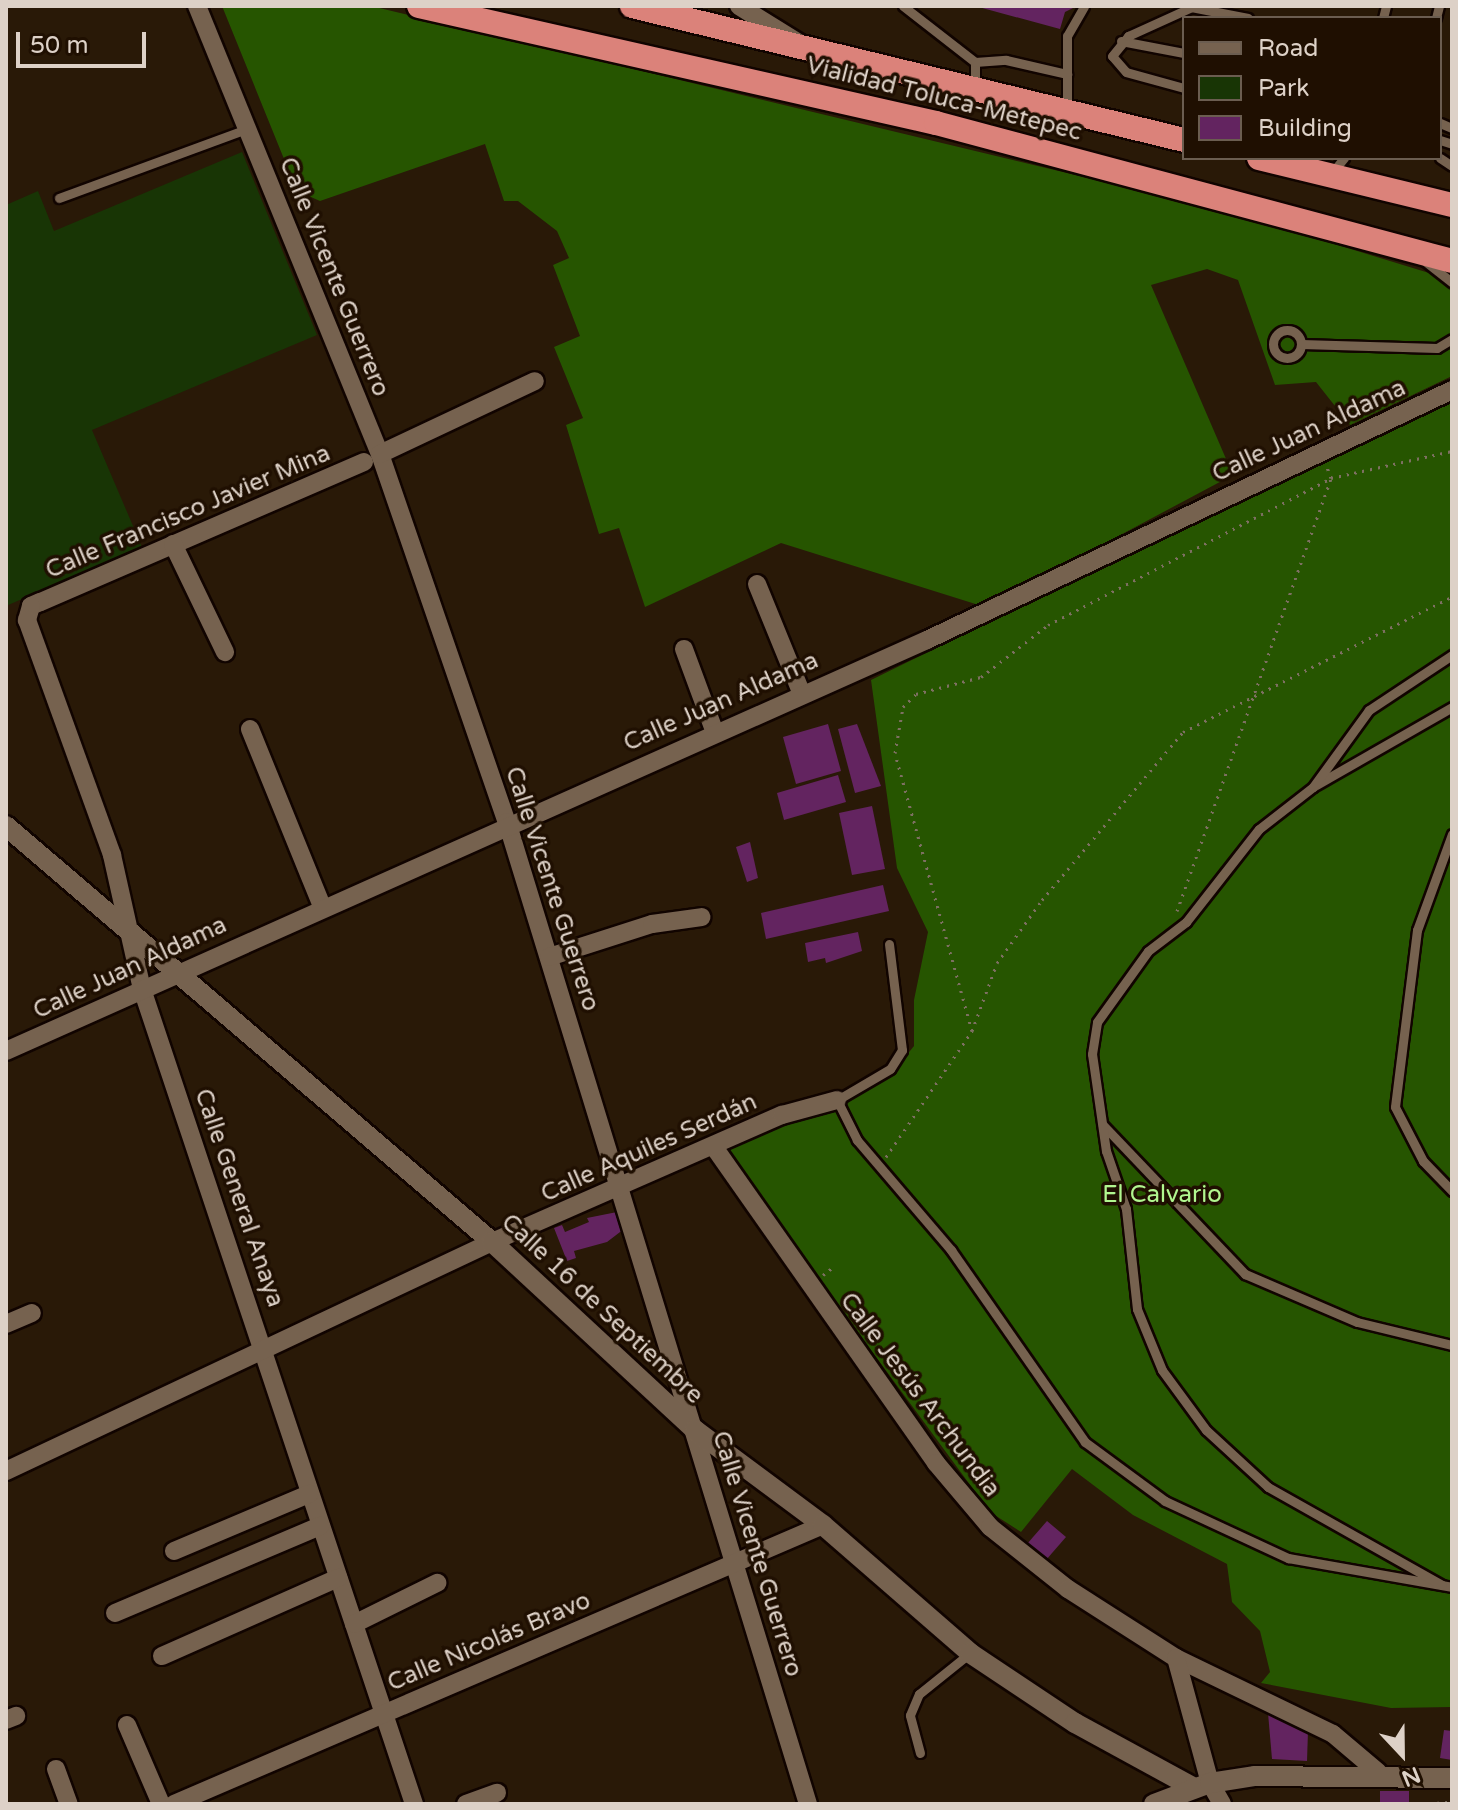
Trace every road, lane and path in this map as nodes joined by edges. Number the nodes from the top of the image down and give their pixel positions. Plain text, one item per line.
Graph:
1 (197, 6) edge
2 (419, 6) edge
3 (632, 6) edge
4 (739, 6) edge
5 (903, 6) edge
6 (1084, 6) edge
7 (1192, 6) edge
8 (1239, 16) edge
9 (1121, 41) junction
10 (808, 49) junction
11 (1182, 53) edge
12 (975, 62) junction
13 (1067, 74) junction
14 (1182, 87) edge
15 (975, 90) junction
16 (1067, 112) junction
17 (247, 129) junction
18 (1182, 140) edge
19 (1278, 160) edge
20 (1337, 166) edge
21 (59, 198) dead end
22 (1452, 205) edge
23 (1421, 252) junction
24 (1452, 261) edge
25 (1452, 282) edge
26 (1452, 339) edge
27 (1301, 344) dead end
28 (535, 381) dead end
29 (1452, 390) edge
30 (1452, 451) edge
31 (1322, 452) junction
32 (372, 458) junction
33 (1331, 478) junction
34 (173, 544) junction
35 (757, 584) dead end
36 (1452, 597) edge
37 (31, 606) joint
38 (684, 649) dead end
39 (225, 652) dead end
40 (1452, 655) edge
41 (801, 692) junction
42 (1257, 698) junction
43 (1452, 707) edge
44 (250, 729) dead end
45 (714, 730) junction
46 (1313, 787) junction
47 (507, 822) junction
48 (6, 826) edge
49 (1452, 834) edge
50 (322, 906) junction
51 (702, 917) dead end
52 (129, 933) junction
53 (1167, 938) junction
54 (889, 944) dead end
55 (549, 957) junction
56 (179, 972) junction
57 (142, 989) junction
58 (972, 1031) junction
59 (6, 1051) edge
60 (837, 1100) junction
61 (1101, 1122) junction
62 (714, 1147) junction
63 (880, 1166) junction
64 (621, 1189) junction
65 (1452, 1191) edge
66 (492, 1242) junction
67 (32, 1313) dead end
68 (6, 1324) edge
69 (1452, 1345) edge
70 (266, 1351) junction
71 (695, 1430) junction
72 (6, 1471) edge
73 (309, 1494) junction
74 (823, 1525) junction
75 (320, 1526) junction
76 (174, 1551) dead end
77 (732, 1564) junction
78 (338, 1578) junction
79 (437, 1583) dead end
80 (1447, 1586) edge
81 (115, 1613) dead end
82 (354, 1624) junction
83 (970, 1653) junction
84 (162, 1656) dead end
85 (1176, 1658) junction
86 (386, 1712) junction
87 (127, 1725) dead end
88 (920, 1753) dead end
89 (56, 1769) dead end
90 (1378, 1772) junction
91 (1452, 1778) edge
92 (1202, 1785) junction
93 (497, 1793) dead end
94 (1452, 1802) edge
95 (69, 1804) edge
96 (161, 1804) edge
97 (174, 1804) edge
98 (414, 1804) edge
99 (466, 1804) edge
100 (808, 1804) edge
101 (1154, 1804) edge
102 (1222, 1804) edge
103 (1421, 1804) edge

1 - 17 street, Calle Vicente Guerrero
2 - 23 highway, Vialidad Toluca-Metepec
3 - 10 highway, Vialidad Toluca-Metepec
4 - 10 street
5 - 12 lane
6 - 13 lane
7 - 8 lane
7 - 9 lane
9 - 11 lane
9 - 14 lane
10 - 15 highway, Vialidad Toluca-Metepec
12 - 13 lane
12 - 15 lane
13 - 16 lane
15 - 16 highway, Vialidad Toluca-Metepec
16 - 18 highway, Vialidad Toluca-Metepec
17 - 21 lane
17 - 32 street, Calle Vicente Guerrero
19 - 20 highway
20 - 22 highway
23 - 24 highway, Vialidad Toluca-Metepec
23 - 25 lane
26 - 27 lane
28 - 32 street, Calle Francisco Javier Mina
29 - 31 street, Calle Juan Aldama
30 - 33 path
31 - 33 path
31 - 41 street, Calle Juan Aldama
32 - 34 street, Calle Francisco Javier Mina
32 - 47 street, Calle Vicente Guerrero
33 - 42 path
33 - 58 path
34 - 37 street, Calle Francisco Javier Mina
34 - 39 street
35 - 41 street
36 - 42 path
37 - 52 street, Calle General Anaya
38 - 45 street
40 - 46 lane
41 - 45 street, Calle Juan Aldama
42 - 53 path
42 - 58 path
43 - 46 lane
44 - 50 street
45 - 47 street, Calle Juan Aldama
46 - 53 lane
47 - 50 street, Calle Juan Aldama
47 - 55 street, Calle Vicente Guerrero
48 - 52 street, Calle 16 de Septiembre
49 - 65 lane
50 - 56 street, Calle Juan Aldama
51 - 55 street
52 - 56 street, Calle 16 de Septiembre
52 - 57 street, Calle General Anaya
53 - 61 lane
54 - 60 lane
55 - 64 street, Calle Vicente Guerrero
56 - 57 street, Calle Juan Aldama
56 - 66 street, Calle 16 de Septiembre
57 - 59 street, Calle Juan Aldama
57 - 70 street, Calle General Anaya
58 - 63 path
60 - 62 street, Calle Aquiles Serdán
60 - 63 lane
61 - 69 lane
61 - 80 lane
62 - 64 street, Calle Aquiles Serdán
62 - 85 street, Calle Jesús Archundia
63 - 80 lane
64 - 66 street, Calle Aquiles Serdán
64 - 71 street, Calle Vicente Guerrero
66 - 70 street, Calle Aquiles Serdán
66 - 71 street, Calle 16 de Septiembre
67 - 68 street
70 - 72 street, Calle Aquiles Serdán
70 - 73 street, Calle General Anaya
71 - 74 street, Calle 16 de Septiembre
71 - 77 street, Calle Vicente Guerrero
73 - 75 street, Calle General Anaya
73 - 76 street
74 - 77 street, Calle Nicolás Bravo
74 - 83 street, Calle 16 de Septiembre
75 - 78 street, Calle General Anaya
75 - 81 street
77 - 86 street, Calle Nicolás Bravo
77 - 100 street, Calle Vicente Guerrero
78 - 82 street, Calle General Anaya
78 - 84 street
79 - 82 street
82 - 86 street, Calle General Anaya
83 - 88 lane
83 - 92 street, Calle 16 de Septiembre
85 - 90 street, Calle Jesús Archundia
85 - 92 street
86 - 97 street, Calle Nicolás Bravo
86 - 98 street, Calle General Anaya
87 - 96 street
89 - 95 street
90 - 91 street
90 - 92 street
92 - 101 street
92 - 102 street
93 - 99 street
94 - 103 path

